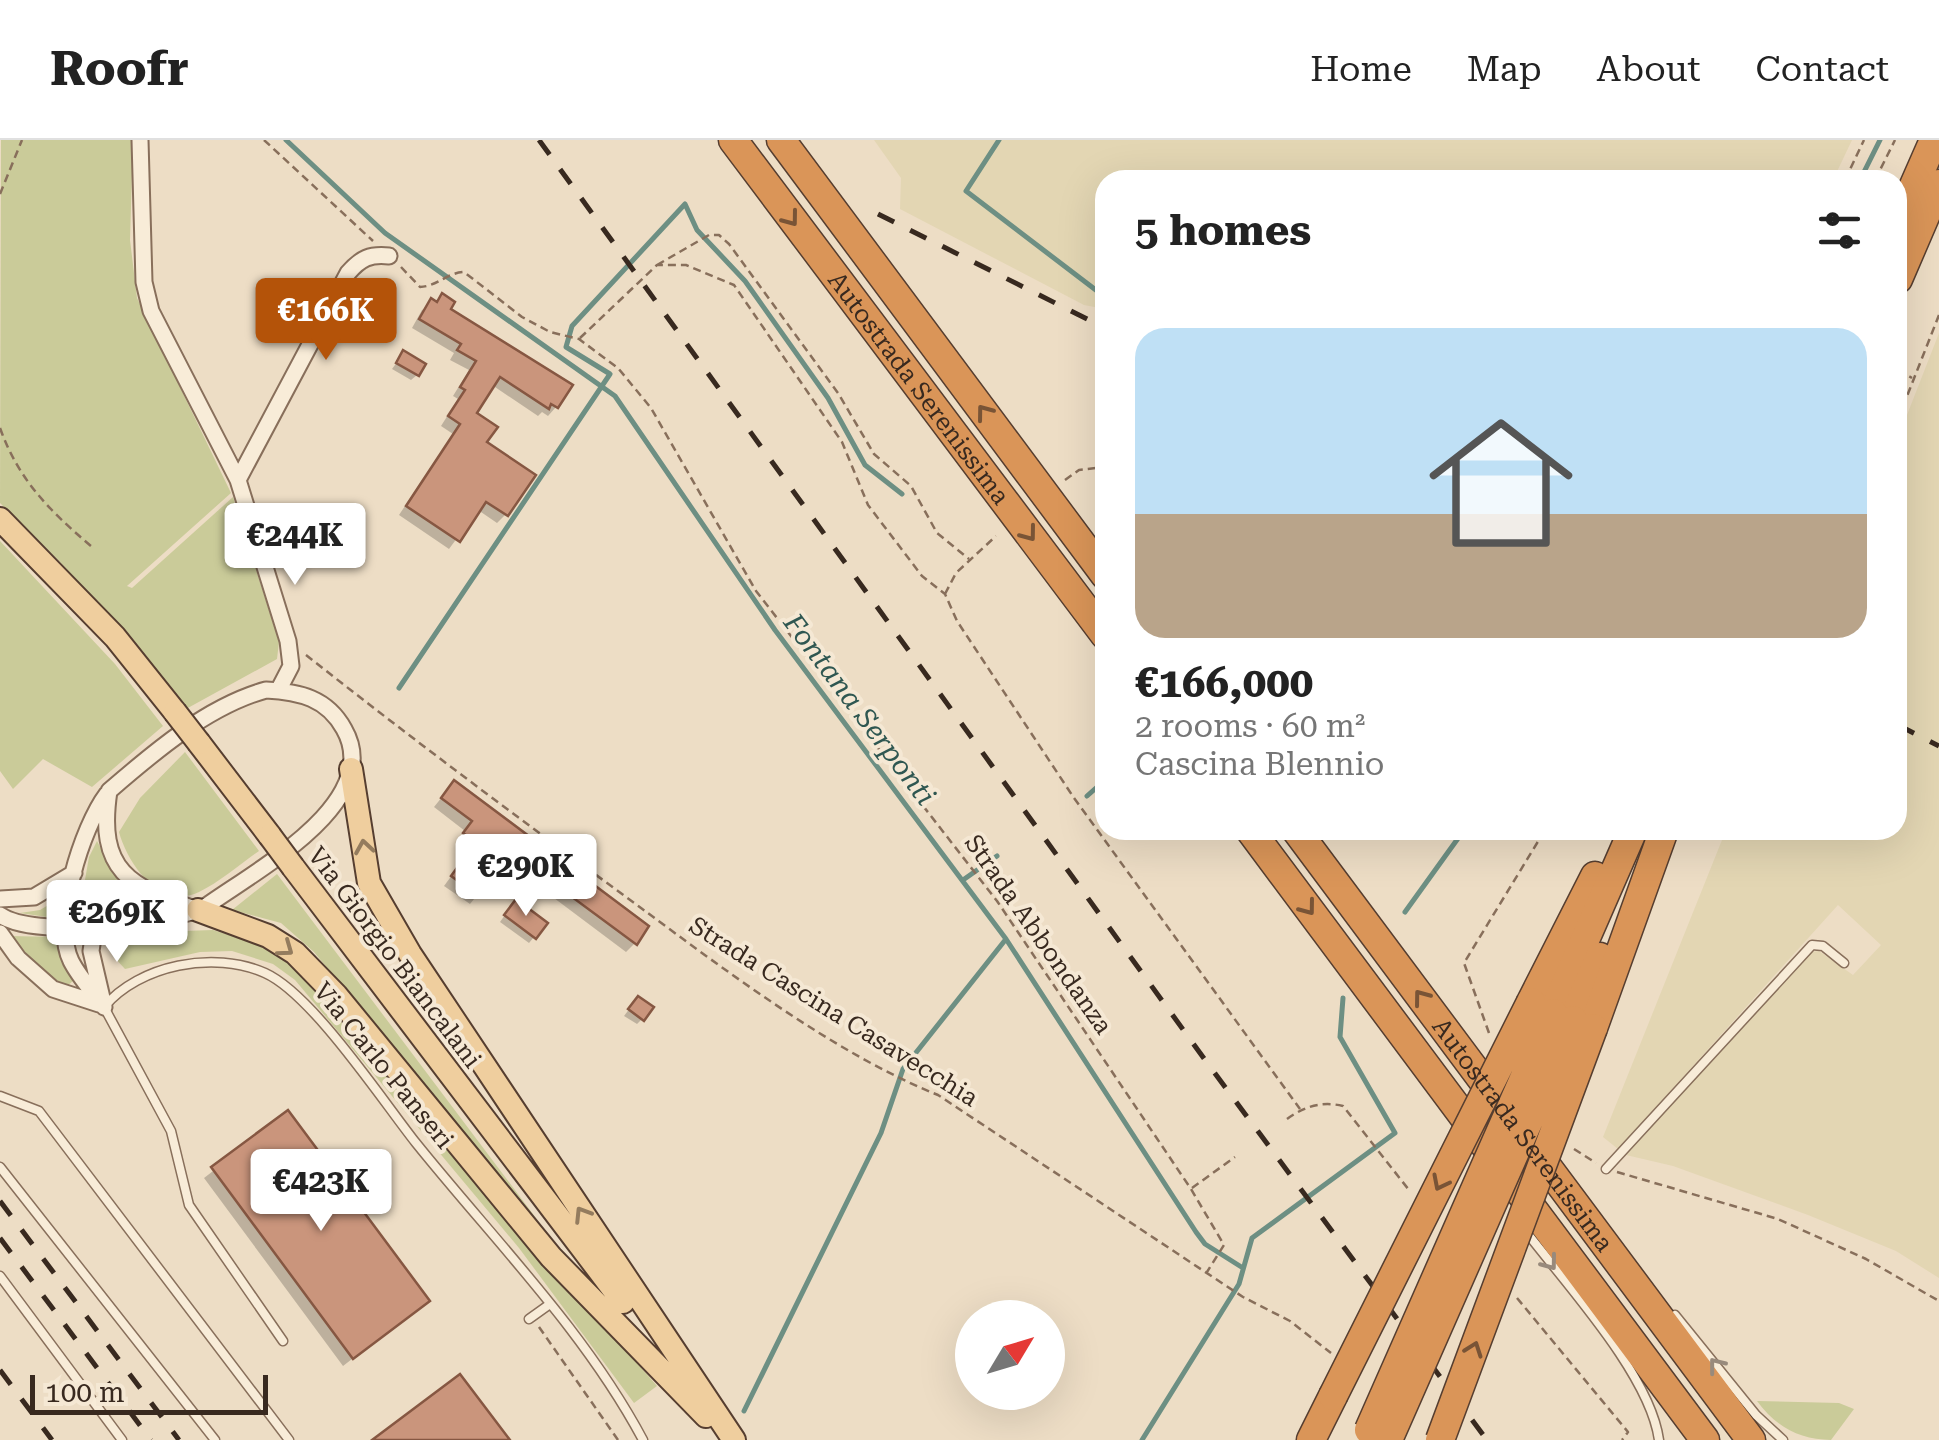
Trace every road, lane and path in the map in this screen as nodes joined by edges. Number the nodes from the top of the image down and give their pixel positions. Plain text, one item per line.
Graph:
1 (22, 140) edge
2 (140, 140) edge
3 (264, 140) edge
4 (734, 140) edge
5 (781, 140) edge
6 (1864, 140) edge
7 (1895, 140) edge
8 (1934, 140) edge
9 (1850, 170) edge
10 (1880, 170) edge
11 (1939, 184) edge
12 (0, 194) edge
13 (1907, 202) edge
14 (390, 256) junction
15 (1907, 258) edge
16 (656, 265) junction
17 (1939, 315) edge
18 (576, 338) junction
19 (1907, 374) edge
20 (1914, 378) junction
21 (1907, 396) edge
22 (0, 428) edge
23 (1095, 468) edge
24 (238, 480) junction
25 (1062, 483) dead end
26 (4, 523) edge
27 (996, 536) dead end
28 (92, 546) dead end
29 (969, 559) junction
30 (1095, 561) edge
31 (945, 594) junction
32 (1095, 622) edge
33 (288, 641) junction
34 (278, 691) junction
35 (351, 769) junction
36 (109, 791) junction
37 (1095, 826) edge
38 (1105, 840) edge
39 (1257, 840) edge
40 (1304, 840) edge
41 (1540, 840) edge
42 (1616, 840) edge
43 (1629, 840) edge
44 (1655, 840) edge
45 (74, 873) junction
46 (0, 899) edge
47 (198, 910) junction
48 (0, 915) edge
49 (95, 924) junction
50 (66, 925) junction
51 (0, 933) edge
52 (1844, 963) dead end
53 (104, 1006) junction
54 (1562, 1016) junction
55 (1401, 1035) junction
56 (1497, 1044) dead end
57 (0, 1096) edge
58 (1300, 1110) junction
59 (1287, 1118) dead end
60 (1466, 1144) dead end
61 (1574, 1150) dead end
62 (1381, 1154) dead end
63 (1235, 1157) dead end
64 (1476, 1160) dead end
65 (0, 1166) edge
66 (1606, 1169) junction
67 (1191, 1189) junction
68 (1584, 1214) junction
69 (1207, 1272) junction
70 (0, 1276) edge
71 (1240, 1294) dead end
72 (1514, 1294) dead end
73 (1939, 1301) edge
74 (550, 1304) junction
75 (530, 1318) joint
76 (283, 1341) dead end
77 (1374, 1437) edge
78 (1783, 1439) edge
79 (122, 1440) edge
80 (215, 1440) edge
81 (290, 1440) edge
82 (618, 1440) edge
83 (643, 1440) edge
84 (732, 1440) edge
85 (1312, 1440) edge
86 (1440, 1440) edge
87 (1622, 1440) edge
88 (1659, 1440) edge
89 (1704, 1440) edge
90 (1752, 1440) edge

1 - 12 path
2 - 24 street
3 - 14 path, Strada Abbondanza
4 -> 32 highway, Autostrada Serenissima
30 -> 5 highway, Autostrada Serenissima
6 - 9 path
7 - 10 path
8 - 13 highway
11 - 15 highway
14 - 18 path, Strada Abbondanza
14 - 24 street
16 - 18 path
16 - 29 path
16 - 31 path
17 - 20 path
18 - 67 path, Strada Abbondanza
19 - 20 path
20 - 21 path
22 - 28 path
23 - 25 path
24 - 33 street
26 - 84 main road, Via Giorgio Biancalani, bridge
27 - 29 path
29 - 31 path
31 - 37 path
33 - 34 street
33 - 69 path, Strada Cascina Casavecchia
34 - 35 street
34 - 36 street
35 - 47 street
84 -> 35 main road
36 - 45 street
36 - 47 street
38 - 58 path
39 -> 55 highway, Autostrada Serenissima
68 -> 40 highway, Autostrada Serenissima
41 - 56 path
42 - 54 highway
43 - 54 highway
44 - 54 highway
45 - 46 street
45 - 50 street
47 - 49 street
47 -> 84 main road
48 - 50 street
49 - 50 street
49 - 53 street
50 - 53 street
51 - 53 street
52 - 66 lane
53 - 74 lane, Via Carlo Panseri
53 - 76 lane
54 - 77 highway, bridge
54 -> 85 highway, bridge
86 -> 54 highway, bridge
55 - 60 lane
55 - 89 highway, Autostrada Serenissima
57 - 81 lane
58 - 59 path
58 - 62 path
61 - 66 path
63 - 67 path
64 -> 88 lane
65 - 80 lane
66 - 73 path
67 - 69 path, Strada Abbondanza
78 -> 68 lane
68 - 90 highway, Autostrada Serenissima
69 - 71 path
70 - 79 lane
72 - 87 path
74 - 75 lane
74 - 83 lane, Via Carlo Panseri
75 - 82 path

